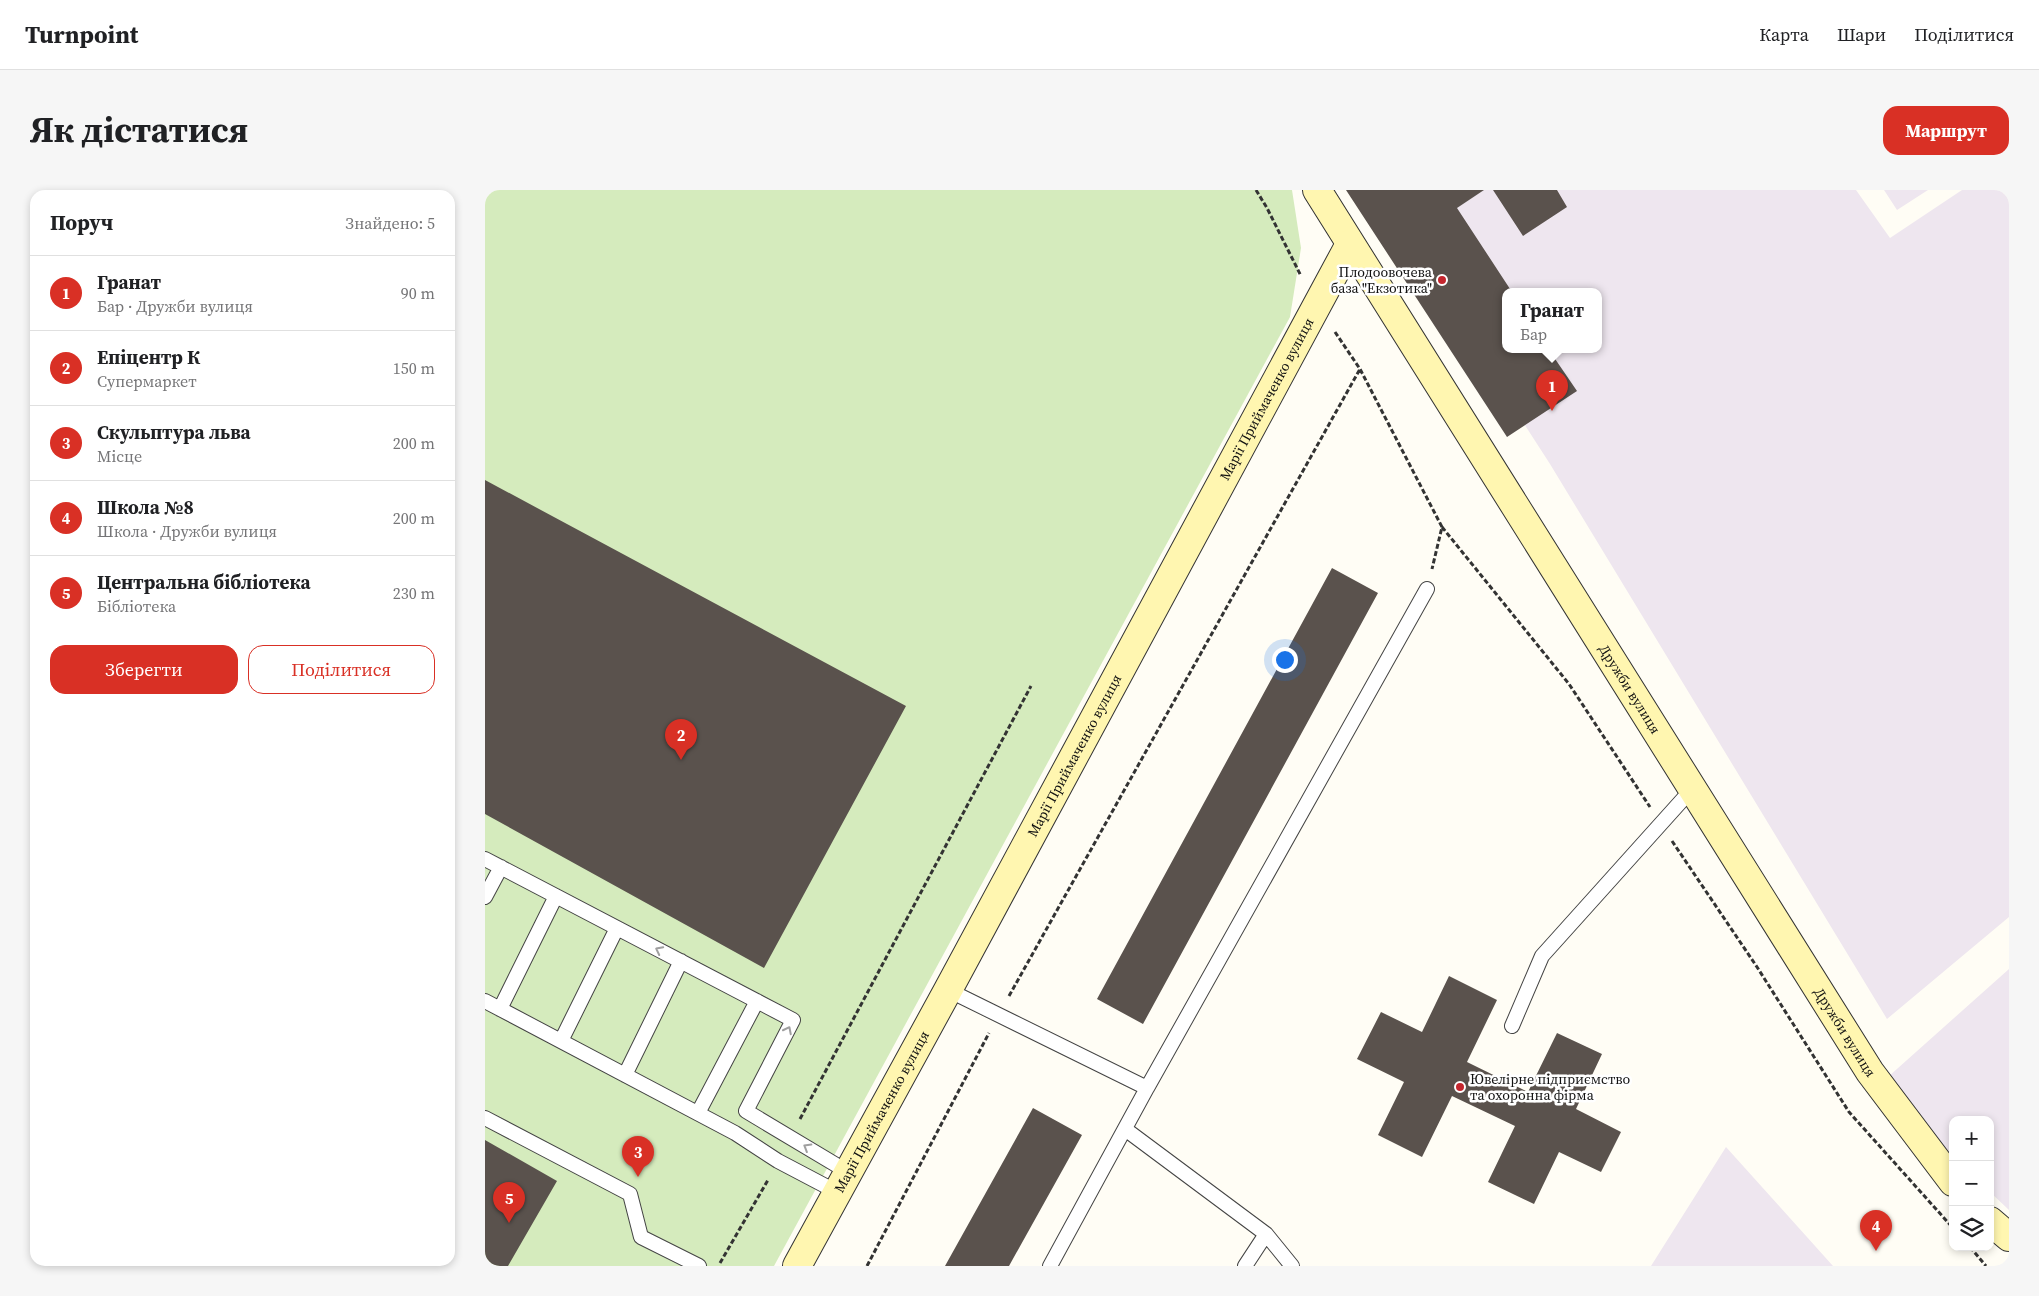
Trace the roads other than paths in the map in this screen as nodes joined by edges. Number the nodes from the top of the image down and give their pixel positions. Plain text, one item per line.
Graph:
1 (1317, 190) edge
2 (1350, 244) junction
3 (1427, 589) road end
4 (1693, 788) junction
5 (485, 859) edge
6 (501, 867) junction
7 (556, 896) junction
8 (485, 897) edge
9 (617, 928) junction
10 (681, 961) junction
11 (948, 990) junction
12 (485, 1001) edge
13 (757, 1001) junction
14 (500, 1009) junction
15 (1512, 1026) dead end
16 (561, 1041) junction
17 (625, 1075) junction
18 (1147, 1088) junction
19 (746, 1111) junction
20 (698, 1113) junction
21 (485, 1118) edge
22 (1125, 1129) junction
23 (735, 1132) junction
24 (1949, 1177) edge
25 (843, 1182) junction
26 (1994, 1224) edge
27 (1266, 1234) junction
28 (2009, 1238) edge
29 (699, 1266) edge
30 (797, 1266) edge
31 (1050, 1266) edge
32 (1245, 1266) edge
33 (1292, 1266) edge

1 - 2 street, Дружби вулиця
2 - 4 street, Дружби вулиця
2 - 11 street, Марії Приймаченко вулиця
3 - 18 lane
4 - 15 lane
4 - 24 street, Дружби вулиця
5 - 6 lane
6 - 7 lane
6 - 8 lane
7 - 9 lane
7 - 14 lane
10 -> 9 lane
9 - 16 lane
10 - 13 lane
10 - 17 lane
11 - 18 lane
11 - 25 street, Марії Приймаченко вулиця
12 - 14 lane
19 -> 13 lane
13 - 20 lane
14 - 16 lane
16 - 17 lane
17 - 20 lane
18 - 22 lane
19 - 23 lane
25 -> 19 lane
20 - 23 lane
21 - 29 lane
22 - 27 lane
22 - 31 lane
23 - 25 lane
25 - 30 street, Марії Приймаченко вулиця
26 - 28 street
27 - 32 lane
27 - 33 lane

